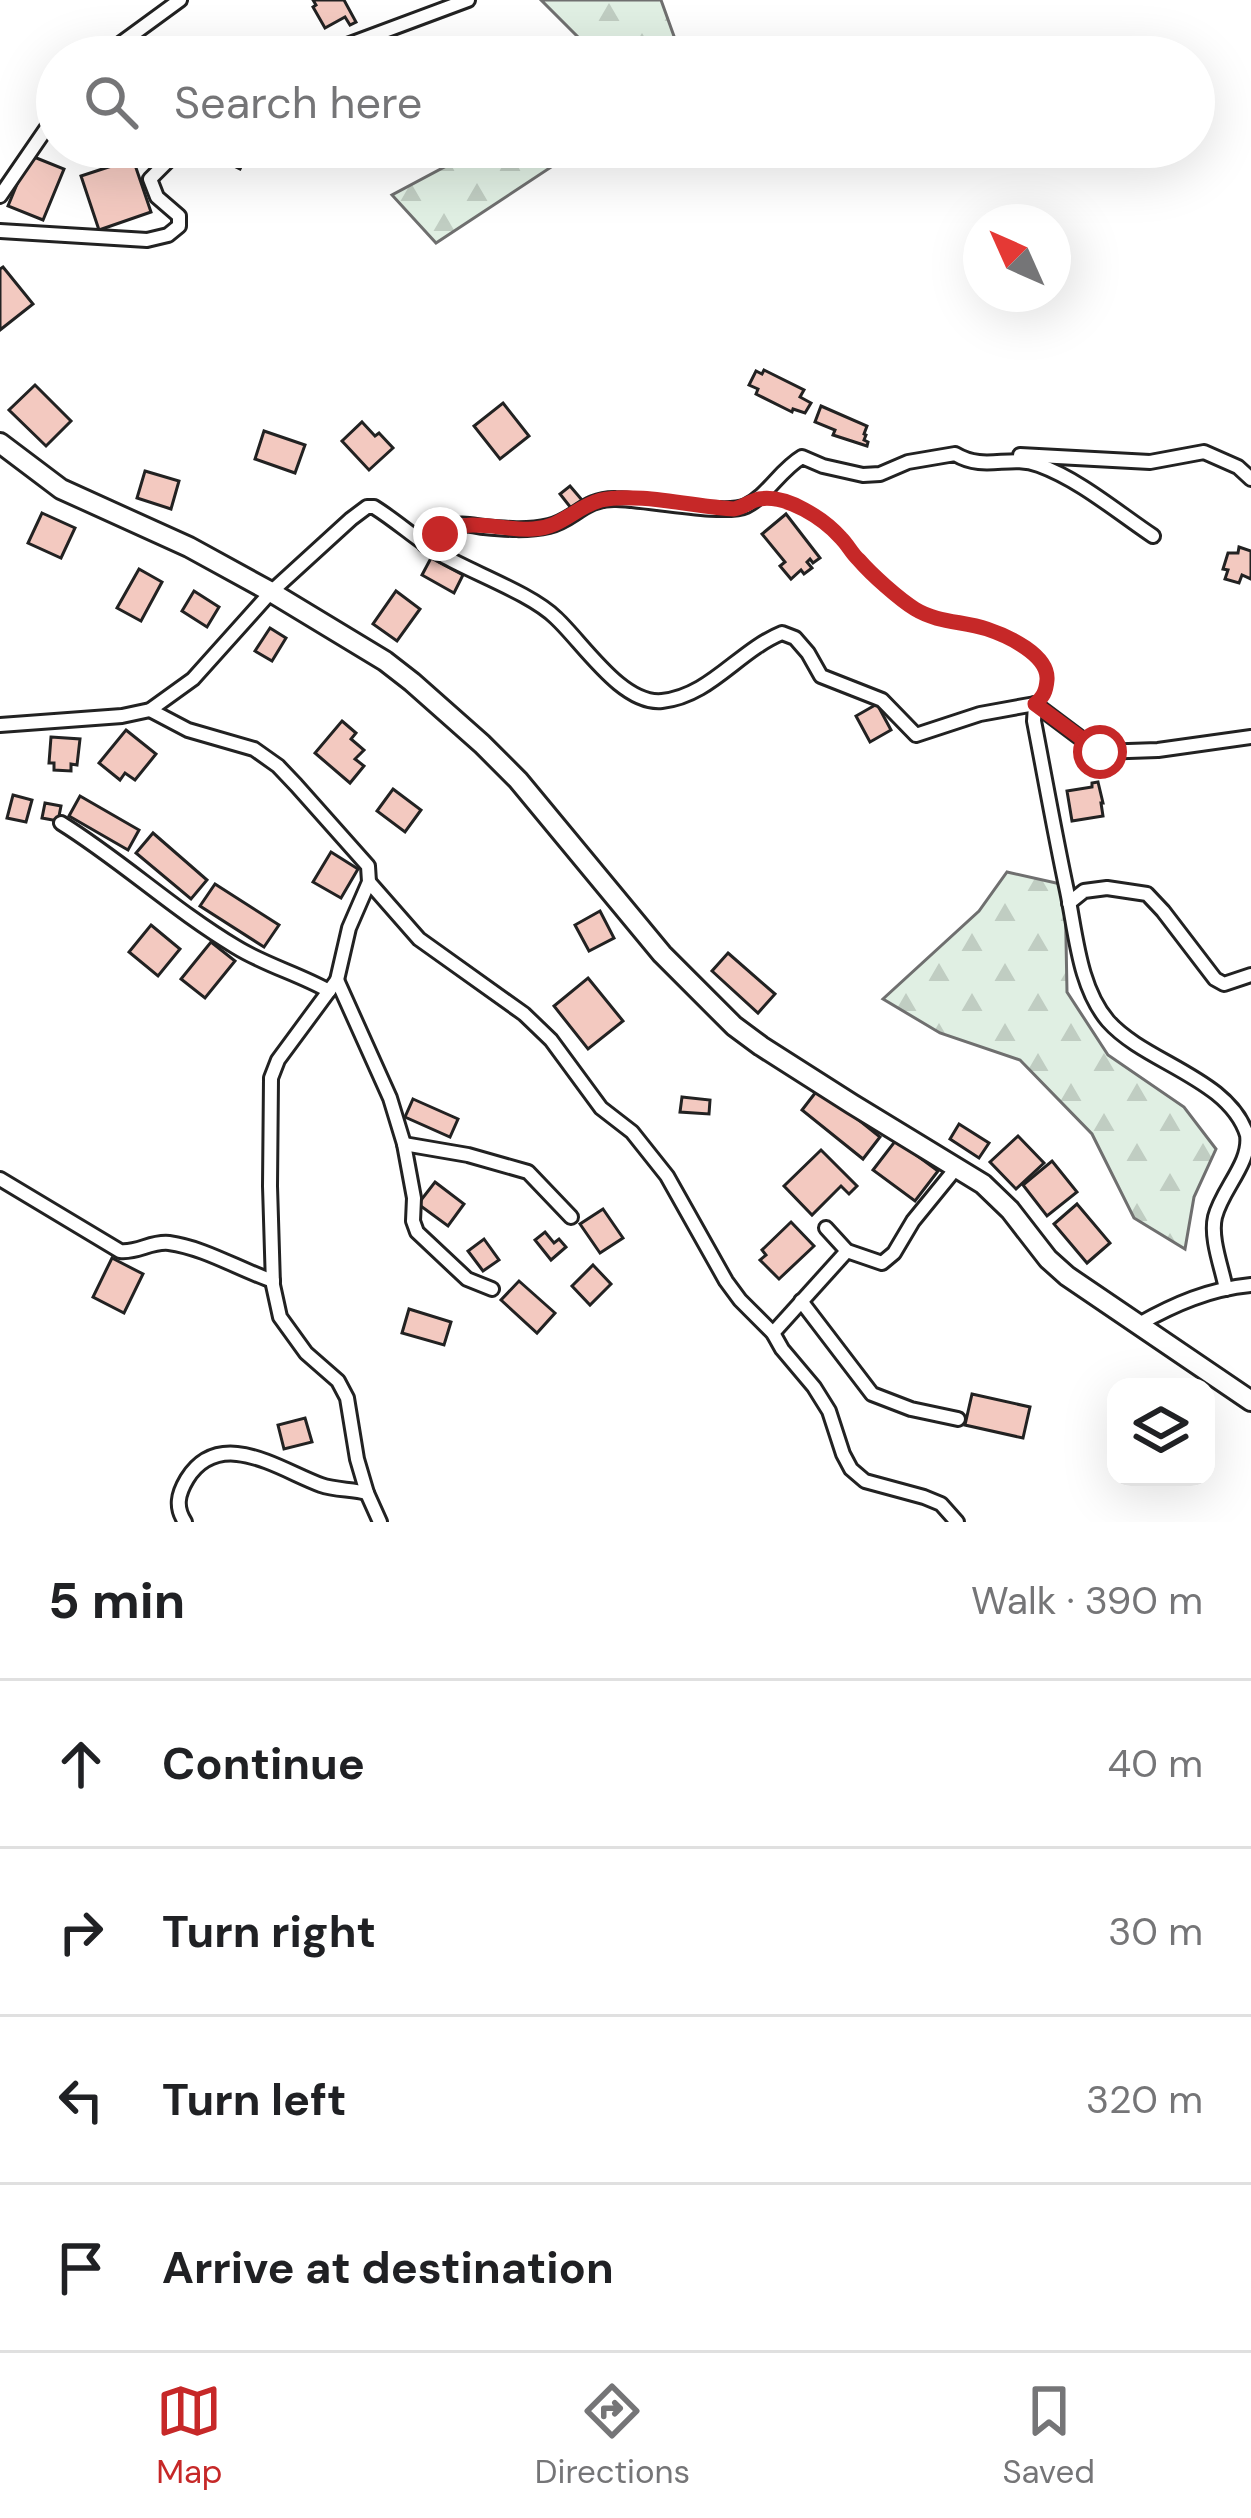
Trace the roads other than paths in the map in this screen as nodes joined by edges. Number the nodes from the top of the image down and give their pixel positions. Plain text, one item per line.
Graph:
1 (180, 0) edge
2 (468, 0) edge
3 (131, 36) edge
4 (371, 36) edge
5 (36, 144) edge
6 (161, 168) edge
7 (0, 196) edge
8 (0, 231) edge
9 (0, 444) edge
10 (1003, 462) junction
11 (1251, 479) edge
12 (1153, 536) dead end
13 (425, 545) junction
14 (272, 592) junction
15 (1035, 704) junction
16 (150, 710) junction
17 (0, 725) edge
18 (1251, 737) edge
19 (61, 823) dead end
20 (370, 882) junction
21 (1069, 904) junction
22 (1251, 975) edge
23 (333, 985) junction
24 (404, 1144) junction
25 (957, 1167) junction
26 (0, 1179) edge
27 (571, 1217) dead end
28 (826, 1228) dead end
29 (847, 1252) junction
30 (273, 1281) junction
31 (1251, 1285) edge
32 (493, 1289) dead end
33 (1226, 1289) junction
34 (801, 1301) junction
35 (1138, 1324) junction
36 (772, 1333) junction
37 (1251, 1401) edge
38 (958, 1419) dead end
39 (367, 1493) junction
40 (185, 1522) edge
41 (380, 1522) edge
42 (957, 1522) edge

1 - 3 street
2 - 4 street
5 - 7 street
6 - 8 street
9 - 14 main road
10 - 11 street
10 - 12 street
10 - 13 street
13 - 14 street
13 - 15 street
14 - 16 street
14 - 25 main road
15 - 18 street
15 - 21 street
16 - 17 street
16 - 20 street
19 - 23 street
20 - 23 street
20 - 36 street
21 - 22 street
21 - 33 street
23 - 24 street
23 - 30 street
24 - 27 street
24 - 32 street
25 - 29 street
25 - 35 main road
26 - 30 street
28 - 29 street
29 - 34 street
30 - 39 street
31 - 33 street
33 - 35 street
34 - 36 street
34 - 38 street
35 - 37 main road
36 - 42 street
39 - 40 street
39 - 41 street

